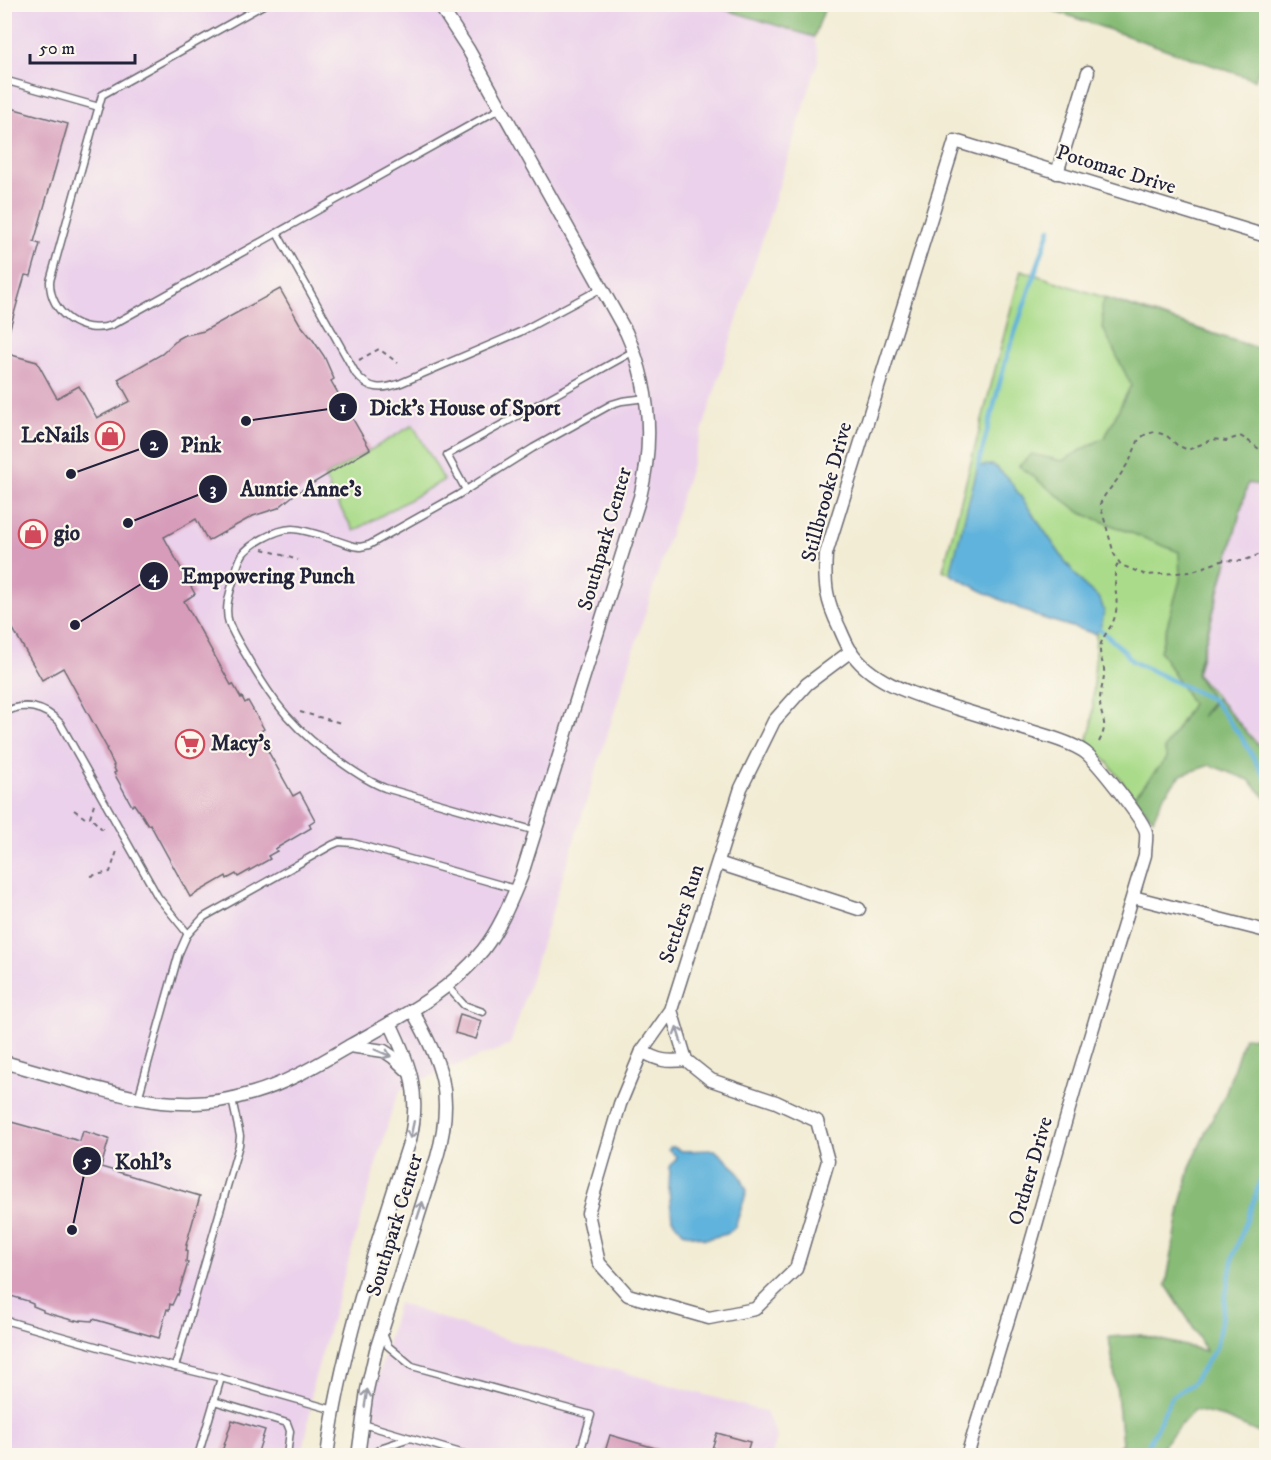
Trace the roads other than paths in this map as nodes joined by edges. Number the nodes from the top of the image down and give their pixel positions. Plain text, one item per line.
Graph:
1 (265, 4) edge
2 (440, 4) edge
3 (1088, 72) dead end
4 (4, 80) edge
5 (99, 107) junction
6 (501, 108) junction
7 (955, 141) joint
8 (1058, 173) junction
9 (277, 233) junction
10 (1266, 236) edge
11 (602, 287) junction
12 (634, 351) junction
13 (646, 398) junction
14 (466, 490) junction
15 (851, 651) junction
16 (4, 713) edge
17 (536, 831) junction
18 (718, 863) junction
19 (516, 889) junction
20 (1132, 897) junction
21 (859, 909) dead end
22 (1266, 932) edge
23 (188, 934) junction
24 (447, 986) junction
25 (412, 1010) junction
26 (671, 1010) junction
27 (483, 1012) dead end
28 (390, 1023) junction
29 (350, 1046) junction
30 (642, 1051) junction
31 (686, 1060) junction
32 (4, 1062) edge
33 (410, 1073) junction
34 (138, 1099) junction
35 (232, 1099) junction
36 (4, 1320) edge
37 (382, 1330) junction
38 (175, 1367) junction
39 (221, 1378) junction
40 (214, 1401) junction
41 (334, 1410) junction
42 (362, 1424) junction
43 (410, 1438) junction
44 (198, 1455) edge
45 (287, 1455) edge
46 (327, 1455) edge
47 (357, 1455) edge
48 (370, 1455) edge
49 (471, 1455) edge
50 (579, 1455) edge
51 (967, 1455) edge

1 - 5 lane
2 - 6 street, Southpark Center
3 - 8 street
4 - 5 lane
5 - 9 lane
6 - 9 lane
6 - 11 street, Southpark Center
7 - 8 street, Potomac Drive
7 - 15 street, Stillbrooke Drive
8 - 10 street, Potomac Drive
9 - 11 lane
11 - 12 street, Southpark Center
12 - 13 street, Southpark Center
12 - 14 lane
13 - 14 lane
13 - 17 street, Southpark Center
14 - 17 lane
15 - 18 street, Settlers Run
15 - 20 street, Stillbrooke Drive
16 - 23 lane
17 - 19 street, Southpark Center
18 - 21 street
18 - 26 street, Settlers Run
19 - 23 lane
19 - 24 street, Southpark Center
20 - 22 street
20 - 51 street, Ordner Drive
23 - 34 lane
24 - 25 street, Southpark Center
24 - 27 lane
25 - 28 street, Southpark Center
37 -> 25 street, Southpark Center
26 - 30 street, Settlers Run
31 -> 26 street
28 - 29 street, Southpark Center
28 - 33 street, Southpark Center
29 -> 33 street
29 - 35 street, Southpark Center
30 - 31 street
30 - 31 street, Settlers Run
32 - 34 street, Southpark Center
33 -> 41 street, Southpark Center
34 - 35 street, Southpark Center
35 - 38 lane
36 - 38 lane
42 -> 37 street, Southpark Center
37 - 50 lane
38 - 39 lane
39 - 40 lane
39 - 41 lane
40 - 44 lane
40 - 45 lane
41 - 46 street, Southpark Center
42 - 43 lane
42 - 47 street, Southpark Center
43 - 48 lane
43 - 49 lane

